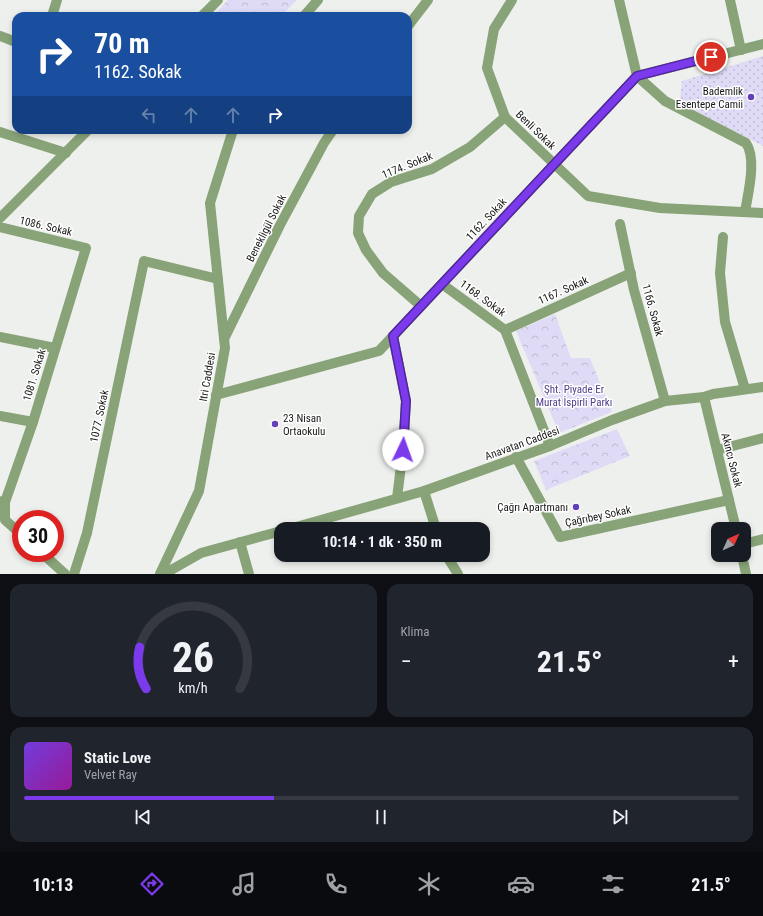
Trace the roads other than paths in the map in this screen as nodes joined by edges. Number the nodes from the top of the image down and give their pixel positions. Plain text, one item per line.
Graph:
1 (57, 0) edge
2 (218, 0) edge
3 (318, 0) edge
4 (428, 0) edge
5 (512, 0) edge
6 (619, 0) edge
7 (730, 0) edge
8 (53, 12) edge
9 (206, 12) edge
10 (308, 12) edge
11 (412, 21) edge
12 (0, 36) edge
13 (12, 40) edge
14 (763, 44) edge
15 (741, 50) junction
16 (637, 76) junction
17 (505, 116) junction
18 (0, 132) edge
19 (84, 134) edge
20 (232, 134) edge
21 (330, 134) edge
22 (66, 152) junction
23 (554, 164) junction
24 (745, 212) junction
25 (763, 213) edge
26 (0, 218) edge
27 (620, 224) dead end
28 (0, 227) edge
29 (723, 237) dead end
30 (86, 248) joint
31 (631, 273) junction
32 (218, 279) junction
33 (442, 284) junction
34 (421, 306) junction
35 (505, 330) junction
36 (393, 336) junction
37 (0, 337) edge
38 (224, 339) junction
39 (55, 348) junction
40 (763, 387) edge
41 (745, 390) junction
42 (216, 394) junction
43 (704, 397) junction
44 (665, 401) junction
45 (0, 416) edge
46 (33, 422) junction
47 (763, 438) edge
48 (550, 446) junction
49 (717, 450) junction
50 (516, 457) junction
51 (424, 491) junction
52 (397, 498) junction
53 (729, 500) junction
54 (2, 503) edge
55 (313, 522) edge
56 (434, 522) edge
57 (734, 522) edge
58 (12, 526) edge
59 (274, 533) edge
60 (763, 539) edge
61 (240, 542) junction
62 (751, 542) edge
63 (52, 562) edge
64 (450, 562) edge
65 (743, 562) edge
66 (66, 574) edge
67 (74, 574) edge
68 (160, 574) edge
69 (164, 574) edge
70 (249, 574) edge
71 (458, 574) edge
72 (746, 574) edge

1 - 8 street
2 - 9 street
3 - 10 street
4 - 11 street
5 - 17 street, Benli Sokak
6 - 16 street
7 - 15 street
12 - 13 street
14 - 15 street
15 - 16 street
16 - 23 street, 1162. Sokak
16 - 24 street
17 - 23 street, Benli Sokak
17 - 34 street, 1174. Sokak
18 - 22 street
19 - 22 street
20 - 32 street, Itri Caddesi
21 - 38 street, Benekligül Sokak
22 - 26 street
23 - 24 street, Benli Sokak
23 - 33 street, 1162. Sokak
24 - 25 street, Benli Sokak
27 - 31 street, 1166. Sokak
28 - 30 street, 1086. Sokak
29 - 41 street
30 - 39 street, 1081. Sokak
31 - 35 street, 1167. Sokak
31 - 44 street, 1166. Sokak
32 - 38 street, Itri Caddesi
32 - 67 street, 1077. Sokak
33 - 34 street, 1162. Sokak
33 - 35 street, 1168. Sokak
34 - 36 street, 1162. Sokak
35 - 48 street, 1168. Sokak
36 - 42 street, 1162. Sokak
36 - 52 street
37 - 39 street
38 - 42 street, Itri Caddesi
39 - 46 street, 1081. Sokak
40 - 41 street, Anavatan Caddesi
41 - 43 street, Anavatan Caddesi
42 - 68 street, Itri Caddesi
43 - 44 street, Anavatan Caddesi
43 - 49 street, Akıncı Sokak
44 - 48 street, Anavatan Caddesi
45 - 46 street
46 - 54 street, 1081. Sokak
47 - 49 street
48 - 50 street, Anavatan Caddesi
49 - 53 street, Akıncı Sokak
50 - 51 street, Anavatan Caddesi
50 - 53 street, Çağrıbey Sokak
51 - 52 street, Anavatan Caddesi
51 - 56 street
52 - 55 street, Anavatan Caddesi
53 - 57 street, Akıncı Sokak
54 - 58 street
59 - 61 street
60 - 62 street
61 - 69 street
61 - 70 street
63 - 66 street
64 - 71 street
65 - 72 street

